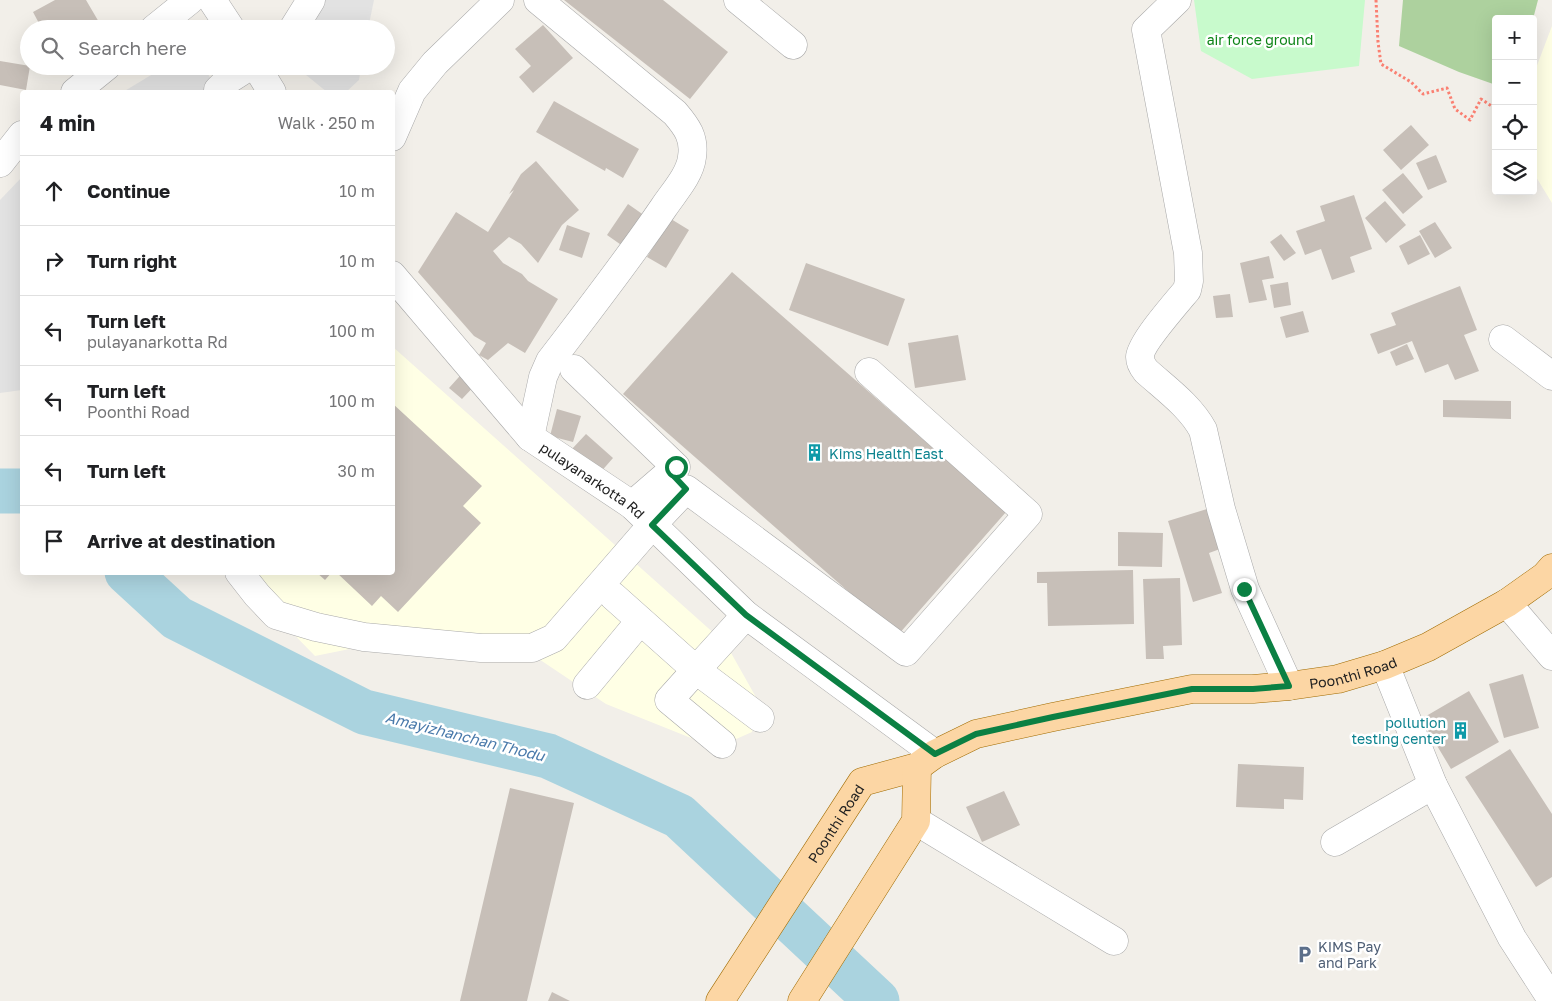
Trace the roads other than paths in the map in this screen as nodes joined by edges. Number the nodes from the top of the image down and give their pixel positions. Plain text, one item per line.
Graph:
1 (190, 0) edge
2 (212, 0) edge
3 (312, 0) edge
4 (500, 0) edge
5 (538, 0) edge
6 (738, 0) edge
7 (1177, 0) edge
8 (165, 20) edge
9 (225, 20) edge
10 (299, 20) edge
11 (794, 45) dead end
12 (96, 75) edge
13 (256, 75) edge
14 (77, 90) edge
15 (218, 90) dead end
16 (395, 131) edge
17 (20, 137) edge
18 (0, 163) edge
19 (395, 278) edge
20 (1503, 339) dead end
21 (574, 369) dead end
22 (869, 372) dead end
23 (1552, 376) edge
24 (530, 437) junction
25 (678, 481) junction
26 (632, 505) junction
27 (652, 525) junction
28 (1552, 568) edge
29 (241, 575) edge
30 (613, 596) dead end
31 (1507, 603) junction
32 (746, 615) junction
33 (640, 621) junction
34 (1552, 656) edge
35 (1385, 665) junction
36 (696, 670) junction
37 (587, 685) dead end
38 (1289, 686) junction
39 (760, 718) dead end
40 (722, 744) dead end
41 (926, 760) junction
42 (1432, 785) junction
43 (916, 821) junction
44 (1335, 842) dead end
45 (1114, 941) dead end
46 (1544, 994) edge
47 (720, 1001) edge
48 (802, 1001) edge

1 - 8 street
2 - 9 street
3 - 10 street
4 - 16 street
5 - 24 street
6 - 11 street
7 - 38 street
12 - 14 street
13 - 15 street
17 - 18 street
19 - 24 street, pulayanarkotta Rd
20 - 23 street
21 - 25 street
22 - 25 street
24 - 26 street, pulayanarkotta Rd
25 - 26 street
25 - 27 street
26 - 27 street, pulayanarkotta Rd
27 - 29 street
27 - 32 street, pulayanarkotta Rd
28 - 31 main road, Poonthi Road
30 - 33 street
31 - 34 street
31 - 35 main road, Poonthi Road
32 - 36 street
32 - 41 street, pulayanarkotta Rd
33 - 36 street
33 - 37 street
35 - 38 main road, Poonthi Road
35 - 42 street
36 - 39 street
36 - 40 street
38 - 41 main road, Poonthi Road
41 - 43 main road
41 - 47 main road, Poonthi Road
42 - 44 street
42 - 46 street
43 - 45 street
43 - 48 main road

